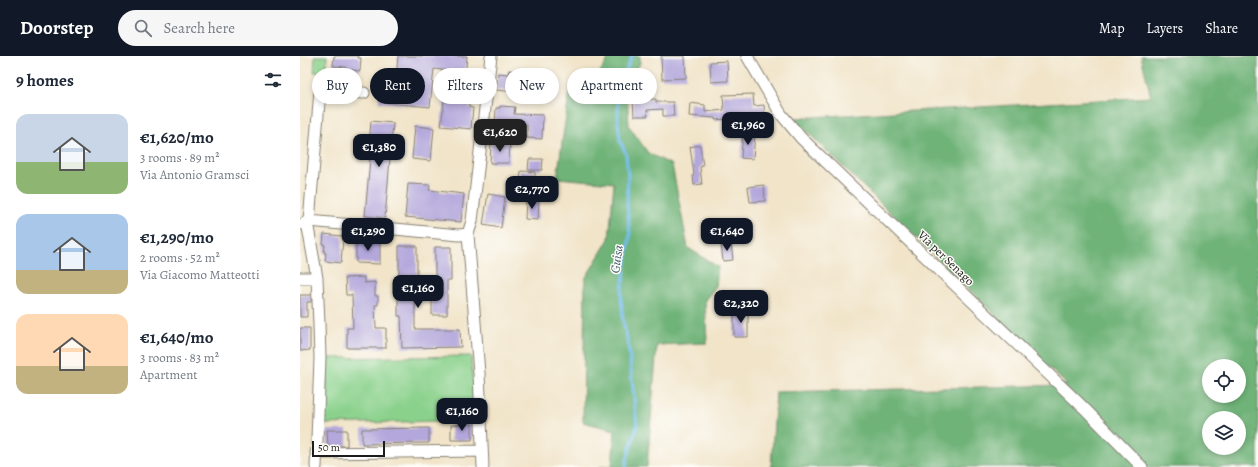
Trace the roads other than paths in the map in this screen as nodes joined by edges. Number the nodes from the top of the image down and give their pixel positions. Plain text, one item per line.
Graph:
1 (491, 56) edge
2 (747, 56) edge
3 (364, 93) dead end
4 (306, 222) edge
5 (468, 234) junction
6 (300, 278) edge
7 (317, 278) junction
8 (482, 451) junction
9 (316, 453) junction
10 (316, 467) edge
11 (483, 467) edge
12 (1142, 467) edge

1 - 5 street
2 - 12 street, Via per Senago
3 - 4 street
4 - 5 street
4 - 7 street
5 - 8 street
6 - 7 street
7 - 9 street
8 - 9 street
8 - 11 street
9 - 10 street

